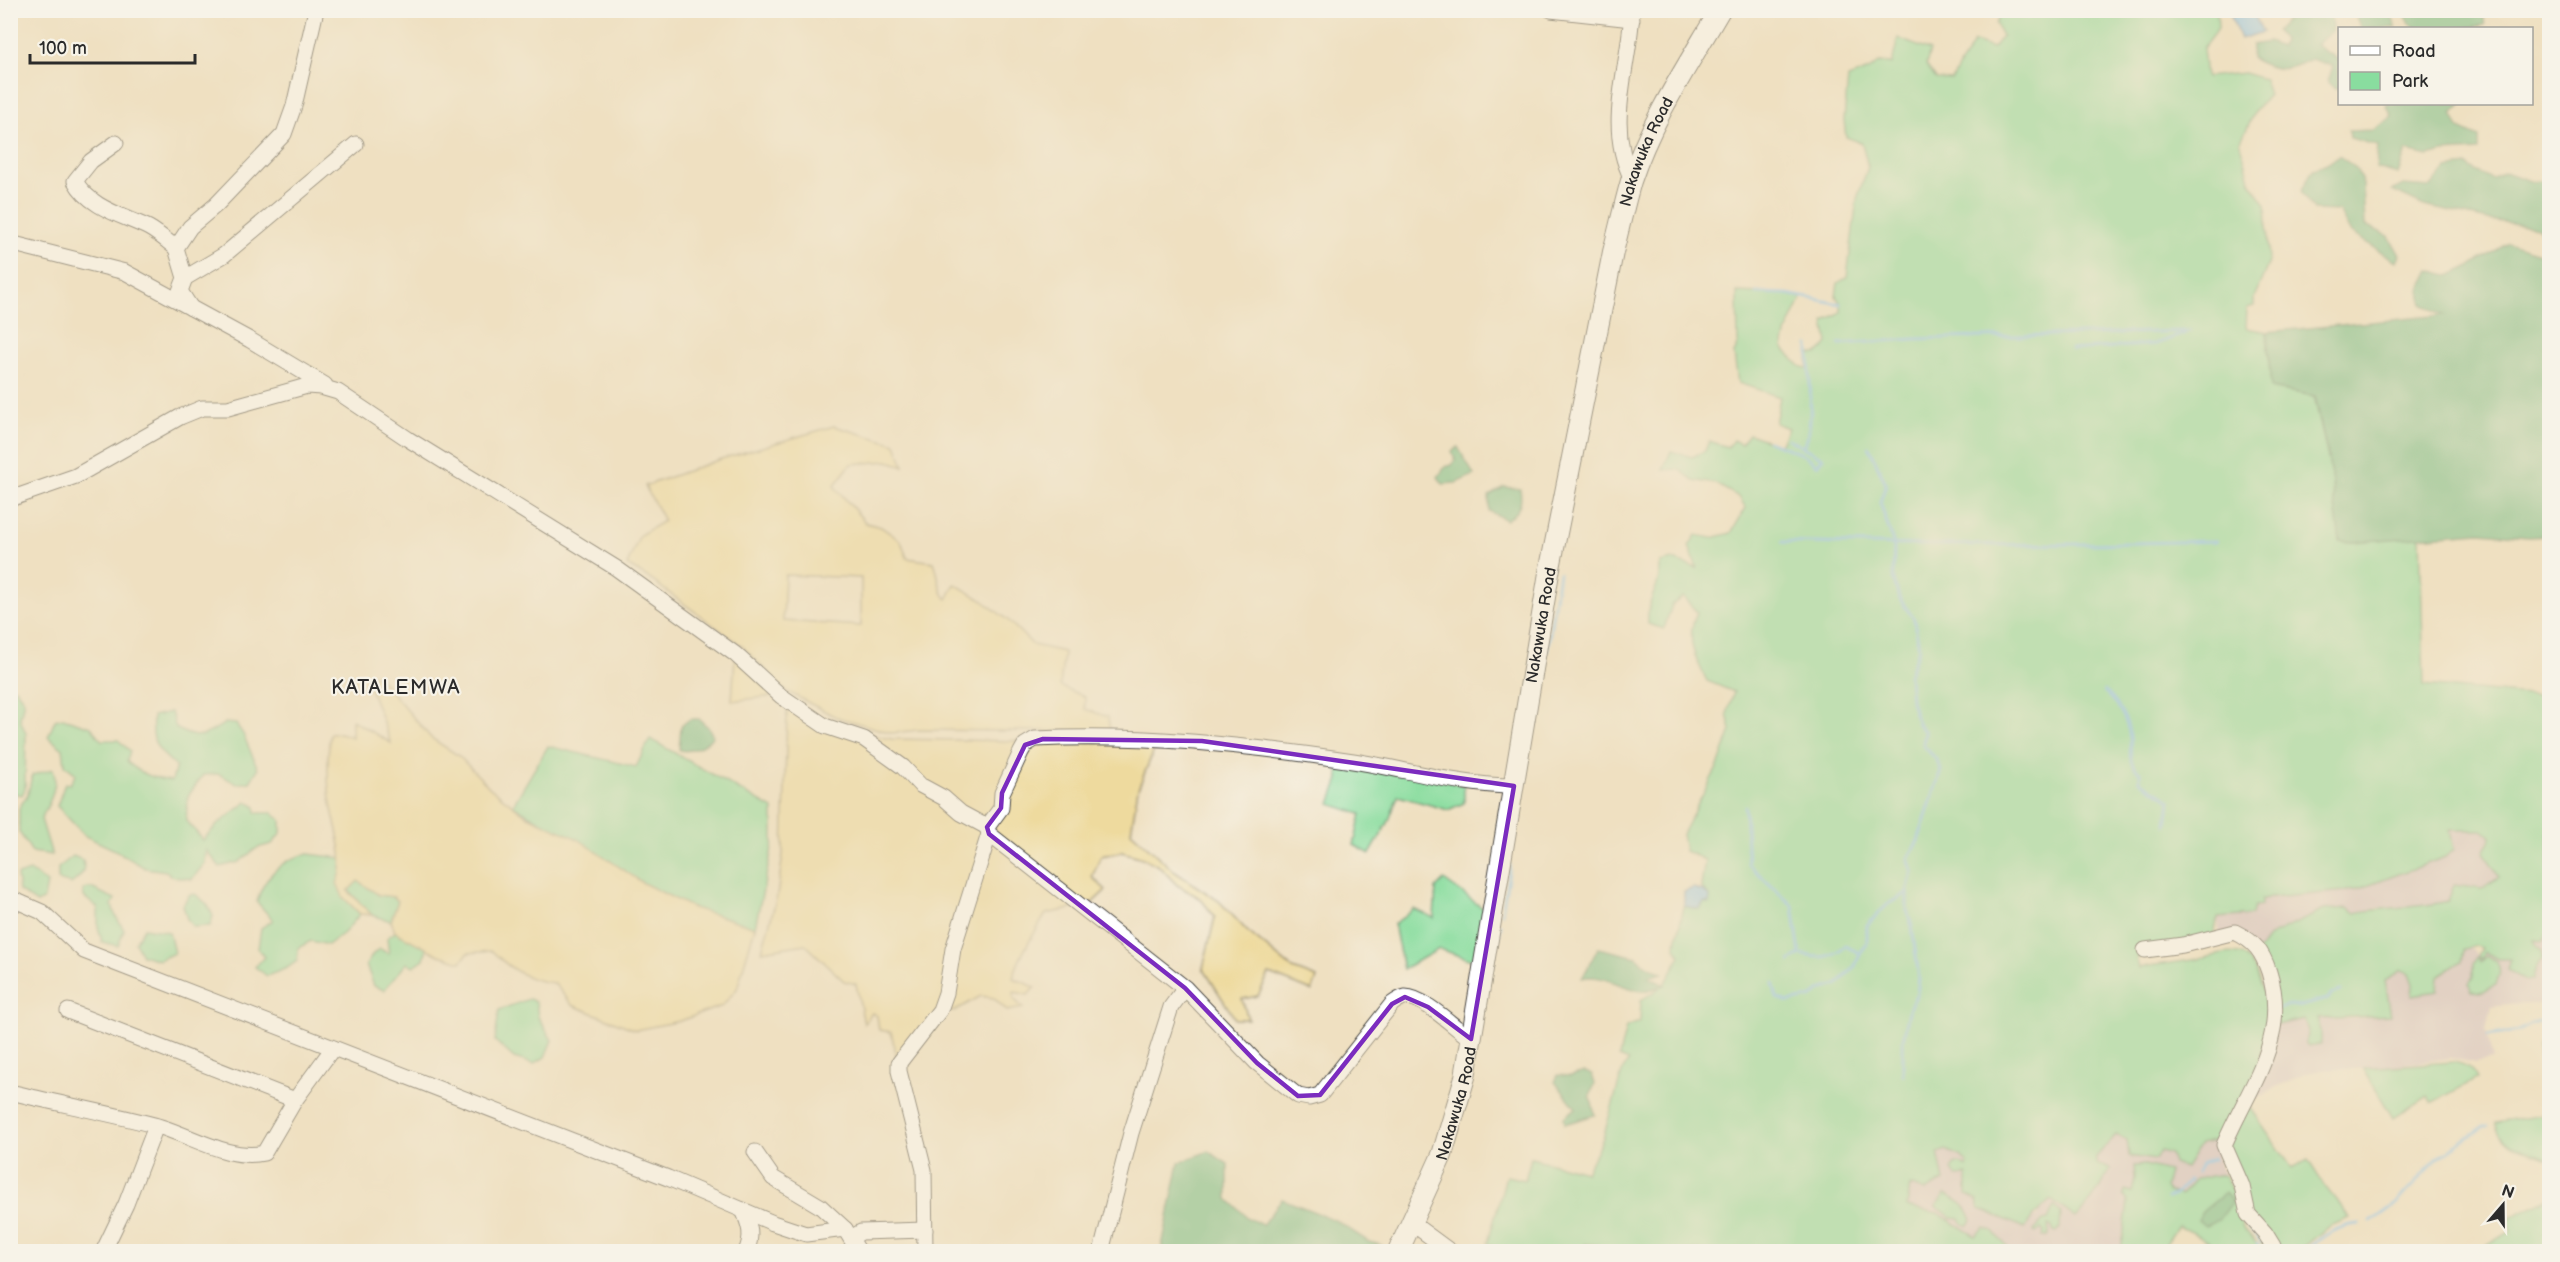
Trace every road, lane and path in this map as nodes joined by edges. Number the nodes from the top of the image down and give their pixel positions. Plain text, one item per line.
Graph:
1 (316, 10) edge
2 (1551, 10) edge
3 (1720, 10) edge
4 (1632, 15) edge
5 (116, 143) dead end
6 (356, 144) dead end
7 (1632, 179) junction
8 (10, 243) edge
9 (176, 248) junction
10 (185, 278) junction
11 (191, 308) junction
12 (338, 392) junction
13 (10, 499) edge
14 (1514, 786) junction
15 (988, 831) junction
16 (10, 898) edge
17 (2145, 950) dead end
18 (1185, 988) junction
19 (68, 1011) dead end
20 (1471, 1039) junction
21 (333, 1048) junction
22 (14, 1093) dead end
23 (295, 1100) junction
24 (156, 1126) junction
25 (755, 1152) dead end
26 (744, 1210) junction
27 (768, 1221) junction
28 (1413, 1224) junction
29 (925, 1230) junction
30 (751, 1233) junction
31 (848, 1233) junction
32 (104, 1251) edge
33 (746, 1251) edge
34 (859, 1251) edge
35 (925, 1251) edge
36 (1101, 1251) edge
37 (1398, 1251) edge
38 (1451, 1251) edge
39 (2273, 1251) edge

1 - 9 street
2 - 4 street
3 - 7 main road, Nakawuka Road
4 - 7 street
5 - 9 street
6 - 10 street
7 - 14 main road, Nakawuka Road
8 - 11 street
9 - 10 street
10 - 11 street
11 - 12 street
12 - 13 street
12 - 15 street
14 - 15 street
14 - 20 main road, Nakawuka Road
15 - 18 street
15 - 29 street
16 - 21 street
17 - 39 street
18 - 20 street
18 - 36 street
19 - 23 street
20 - 28 main road, Nakawuka Road
21 - 23 street
21 - 26 street
22 - 24 street
23 - 24 street
24 - 32 street
25 - 31 street
26 - 27 street
26 - 30 street
27 - 30 street
27 - 31 street
28 - 37 main road, Nakawuka Road
28 - 38 street
29 - 31 street
29 - 35 street
30 - 33 street
31 - 34 street

